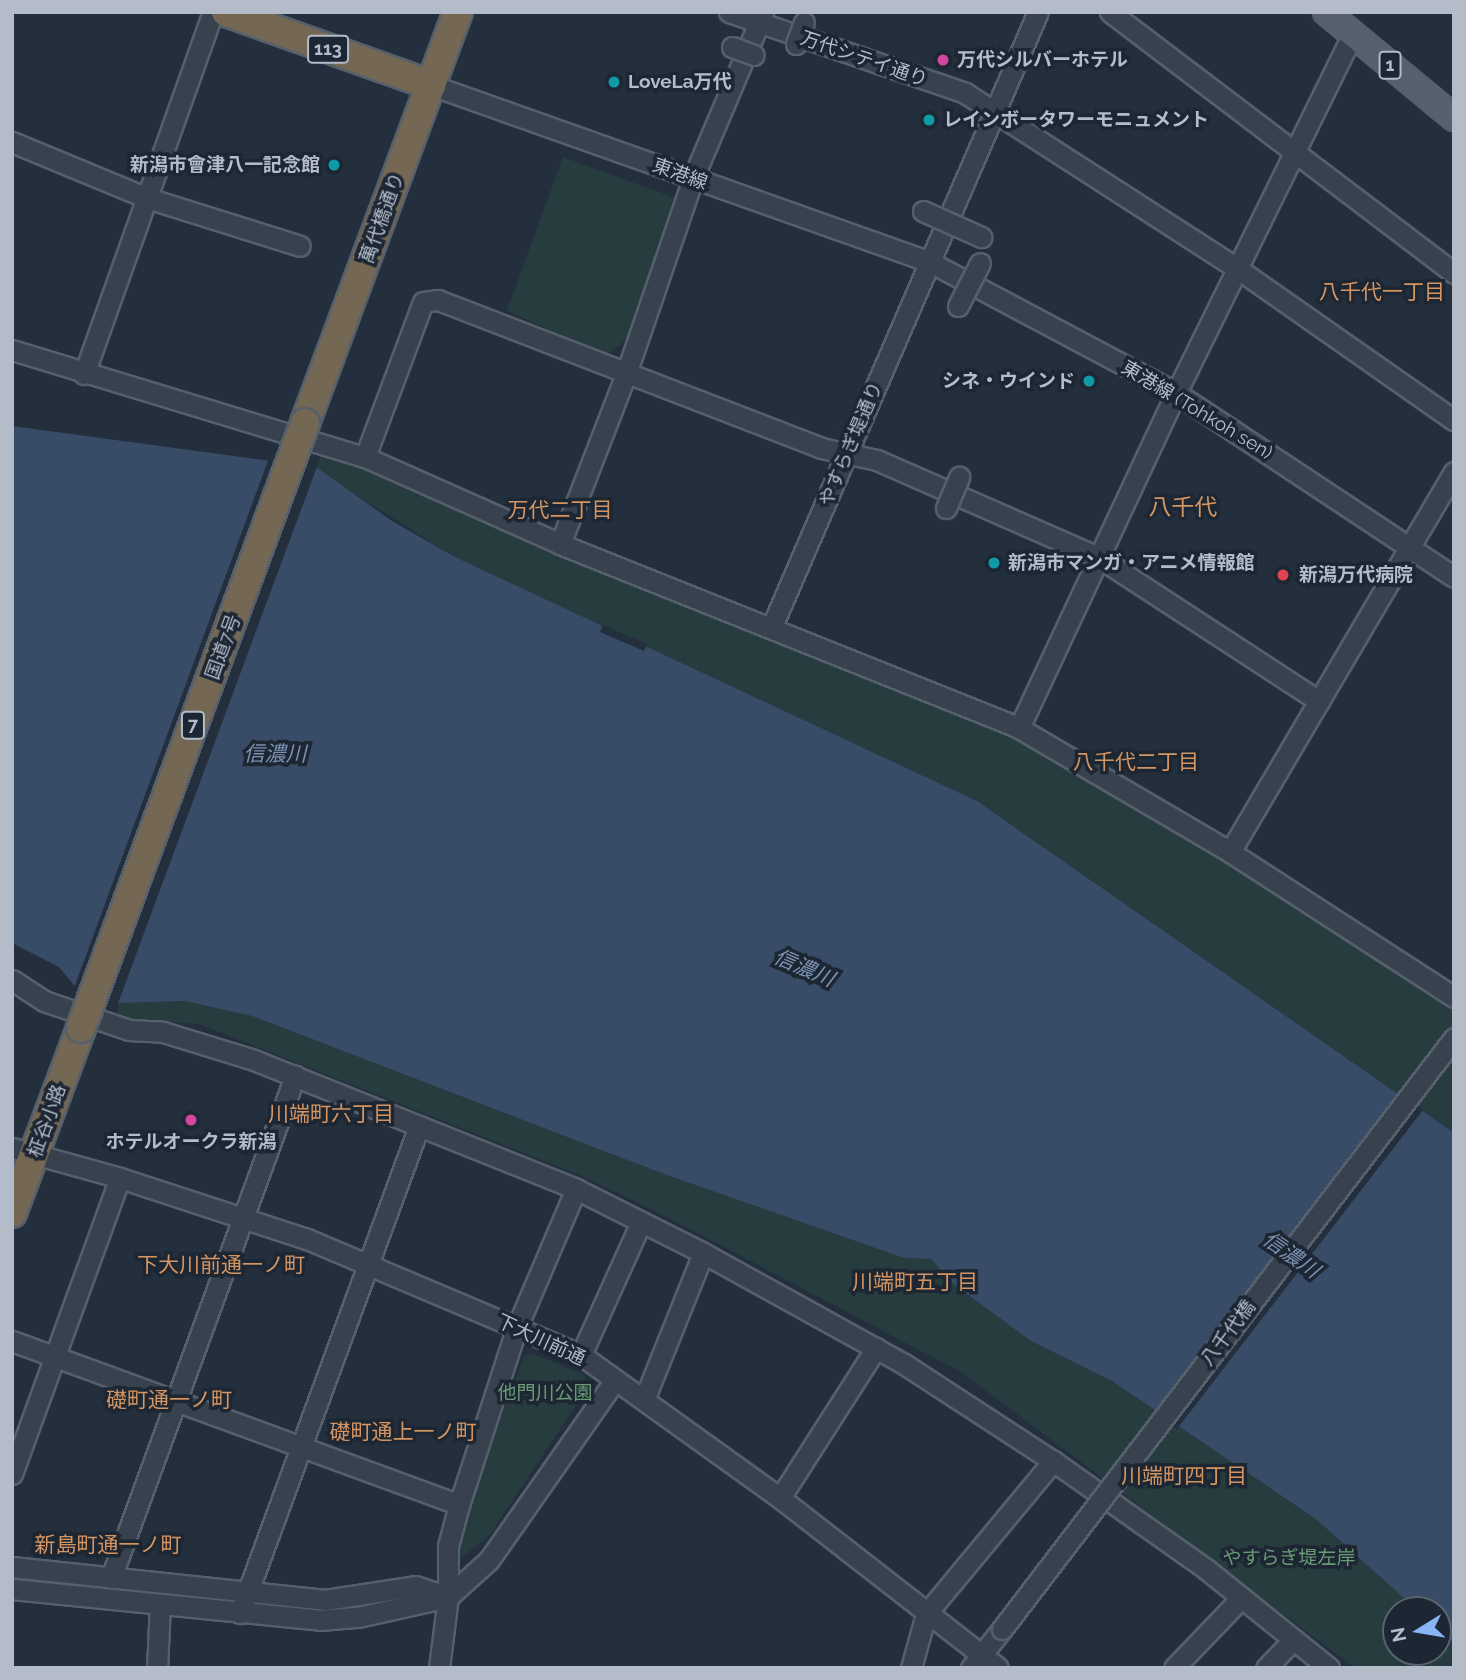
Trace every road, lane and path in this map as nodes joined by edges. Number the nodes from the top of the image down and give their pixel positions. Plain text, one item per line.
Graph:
1 (213, 12) edge
2 (226, 12) edge
3 (458, 12) edge
4 (729, 12) edge
5 (1038, 12) edge
6 (1110, 12) edge
7 (1326, 12) edge
8 (762, 18) edge
9 (804, 22) dead end
10 (1353, 34) junction
11 (796, 44) dead end
12 (732, 47) dead end
13 (754, 55) dead end
14 (431, 85) junction
15 (995, 112) junction
16 (1454, 118) edge
17 (12, 142) edge
18 (1294, 151) junction
19 (693, 178) junction
20 (147, 198) junction
21 (923, 211) dead end
22 (981, 237) dead end
23 (300, 246) dead end
24 (930, 262) junction
25 (980, 263) dead end
26 (1238, 269) junction
27 (1454, 273) edge
28 (958, 306) dead end
29 (12, 350) edge
30 (84, 374) junction
31 (626, 374) junction
32 (1176, 393) junction
33 (1454, 420) edge
34 (305, 423) joint
35 (846, 454) junction
36 (365, 457) junction
37 (1454, 471) edge
38 (959, 477) dead end
39 (946, 508) dead end
40 (560, 544) junction
41 (1411, 546) junction
42 (1098, 557) junction
43 (1454, 577) edge
44 (772, 626) junction
45 (1319, 701) junction
46 (1019, 728) junction
47 (1230, 852) junction
48 (13, 983) edge
49 (1454, 997) edge
50 (81, 1028) joint
51 (1454, 1038) edge
52 (295, 1076) junction
53 (419, 1126) junction
54 (23, 1152) edge
55 (120, 1178) junction
56 (576, 1189) junction
57 (12, 1213) edge
58 (244, 1216) junction
59 (641, 1222) junction
60 (702, 1253) junction
61 (368, 1264) junction
62 (517, 1327) junction
63 (12, 1341) edge
64 (876, 1348) junction
65 (581, 1355) junction
66 (53, 1356) junction
67 (615, 1380) junction
68 (644, 1400) junction
69 (176, 1401) junction
70 (299, 1447) junction
71 (1053, 1461) junction
72 (12, 1474) edge
73 (780, 1498) junction
74 (459, 1506) junction
75 (12, 1567) edge
76 (111, 1578) junction
77 (12, 1589) edge
78 (244, 1592) junction
79 (448, 1597) junction
80 (1242, 1597) junction
81 (160, 1605) junction
82 (240, 1613) junction
83 (926, 1614) junction
84 (1294, 1639) junction
85 (976, 1661) edge
86 (157, 1668) edge
87 (439, 1668) edge
88 (911, 1668) edge
89 (998, 1668) edge
90 (1174, 1668) edge
91 (1266, 1668) edge
92 (1329, 1668) edge

1 - 20 street
2 - 14 highway, 113
3 - 14 highway, 萬代橋通り / 7
4 - 8 street, 万代シテイ通り
5 - 15 street, やすらぎ堤通り
6 - 18 street
7 - 10 main road, 1
8 - 15 street, 万代シテイ通り
8 - 19 street
9 - 11 street, bridge
10 - 16 main road, 1
10 - 18 street
12 - 13 street, bridge
14 - 19 street, 東港線
14 - 34 highway, 萬代橋通り / 7
15 - 24 street, やすらぎ堤通り
15 - 26 street, 万代シテイ通り
17 - 20 street
18 - 26 street
18 - 27 street
19 - 24 street, 東港線
19 - 31 street
20 - 23 street
20 - 30 street
21 - 22 street, bridge
24 - 32 street, 東港線 (Tohkoh sen)
24 - 35 street, やすらぎ堤通り
25 - 28 street, bridge
26 - 32 street
26 - 33 street, 万代シテイ通り
29 - 30 street
30 - 36 street
31 - 35 street
31 - 36 street
31 - 40 street
32 - 41 street, 東港線 (Tohkoh sen)
32 - 42 street
34 - 50 highway, 国道7号 / 7, bridge
35 - 42 street
35 - 44 street, やすらぎ堤通り
36 - 40 street
37 - 41 street
38 - 39 street, bridge
40 - 44 street
41 - 43 street, 東港線 (Tohkoh sen)
41 - 45 street
42 - 45 street
42 - 46 street
44 - 46 street
45 - 47 street
46 - 47 street
47 - 49 street
48 - 52 street
50 - 54 highway, 柾谷小路 / 7
51 - 85 street, 八千代橋, bridge
52 - 53 street
52 - 58 street
53 - 56 street
53 - 61 street
54 - 55 street, 下大川前通
54 - 57 highway, 柾谷小路 / 7
55 - 58 street, 下大川前通
55 - 66 street
56 - 59 street
56 - 62 street
58 - 61 street, 下大川前通
58 - 69 street
59 - 60 street
59 - 65 street
60 - 64 street
60 - 68 street
61 - 62 street, 下大川前通
61 - 70 street
62 - 65 street, 下大川前通
62 - 74 street
63 - 66 street
64 - 71 street
64 - 73 street
65 - 67 street, 下大川前通
66 - 69 street
66 - 72 street
67 - 68 street, 下大川前通
67 - 79 street
68 - 73 street, 下大川前通
69 - 70 street
69 - 76 street
70 - 74 street
70 - 78 street
71 - 80 street
71 - 83 street
73 - 83 street, 下大川前通
74 - 79 street
75 - 76 street
76 - 78 street
77 - 81 street
78 - 79 street
78 - 82 street
79 - 82 street
79 - 87 street
80 - 84 street
80 - 90 street
81 - 82 street
81 - 86 street
83 - 85 street, 下大川前通
83 - 88 street
84 - 91 street
84 - 92 street
85 - 89 street, 下大川前通

